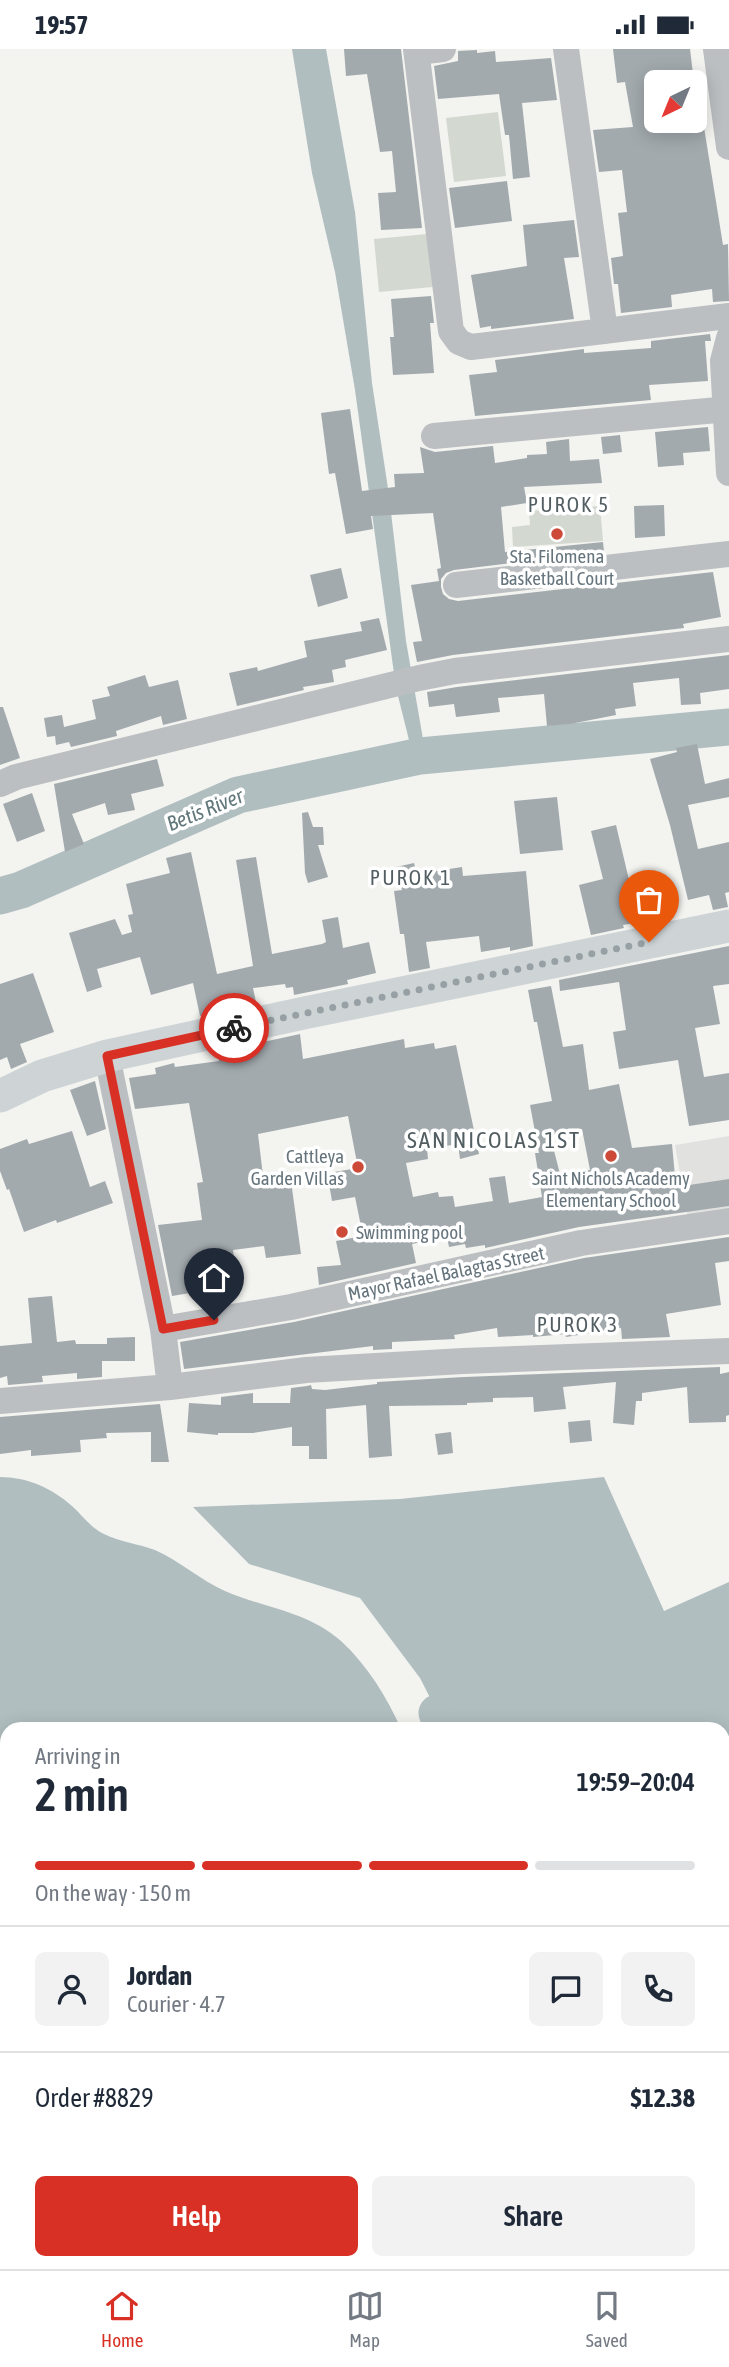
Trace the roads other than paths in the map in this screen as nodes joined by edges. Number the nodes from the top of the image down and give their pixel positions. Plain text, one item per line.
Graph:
1 (443, 49) edge
2 (566, 49) edge
3 (716, 49) edge
4 (417, 51) edge
5 (729, 147) edge
6 (729, 316) edge
7 (605, 331) junction
8 (729, 338) edge
9 (726, 409) edge
10 (435, 436) dead end
11 (729, 473) edge
12 (729, 554) edge
13 (456, 585) dead end
14 (729, 639) edge
15 (0, 784) edge
16 (729, 926) edge
17 (107, 1056) junction
18 (0, 1096) edge
19 (729, 1221) edge
20 (163, 1329) junction
21 (729, 1351) edge
22 (170, 1387) junction
23 (0, 1401) edge

1 - 4 street
2 - 7 street
3 - 5 street
4 - 7 street
6 - 7 street
8 - 9 street
9 - 10 street
9 - 11 street
12 - 13 street
14 - 15 street
16 - 17 main road
17 - 18 main road
17 - 20 street
19 - 20 street, Mayor Rafael Balagtas Street
20 - 22 street
21 - 22 street
22 - 23 street

